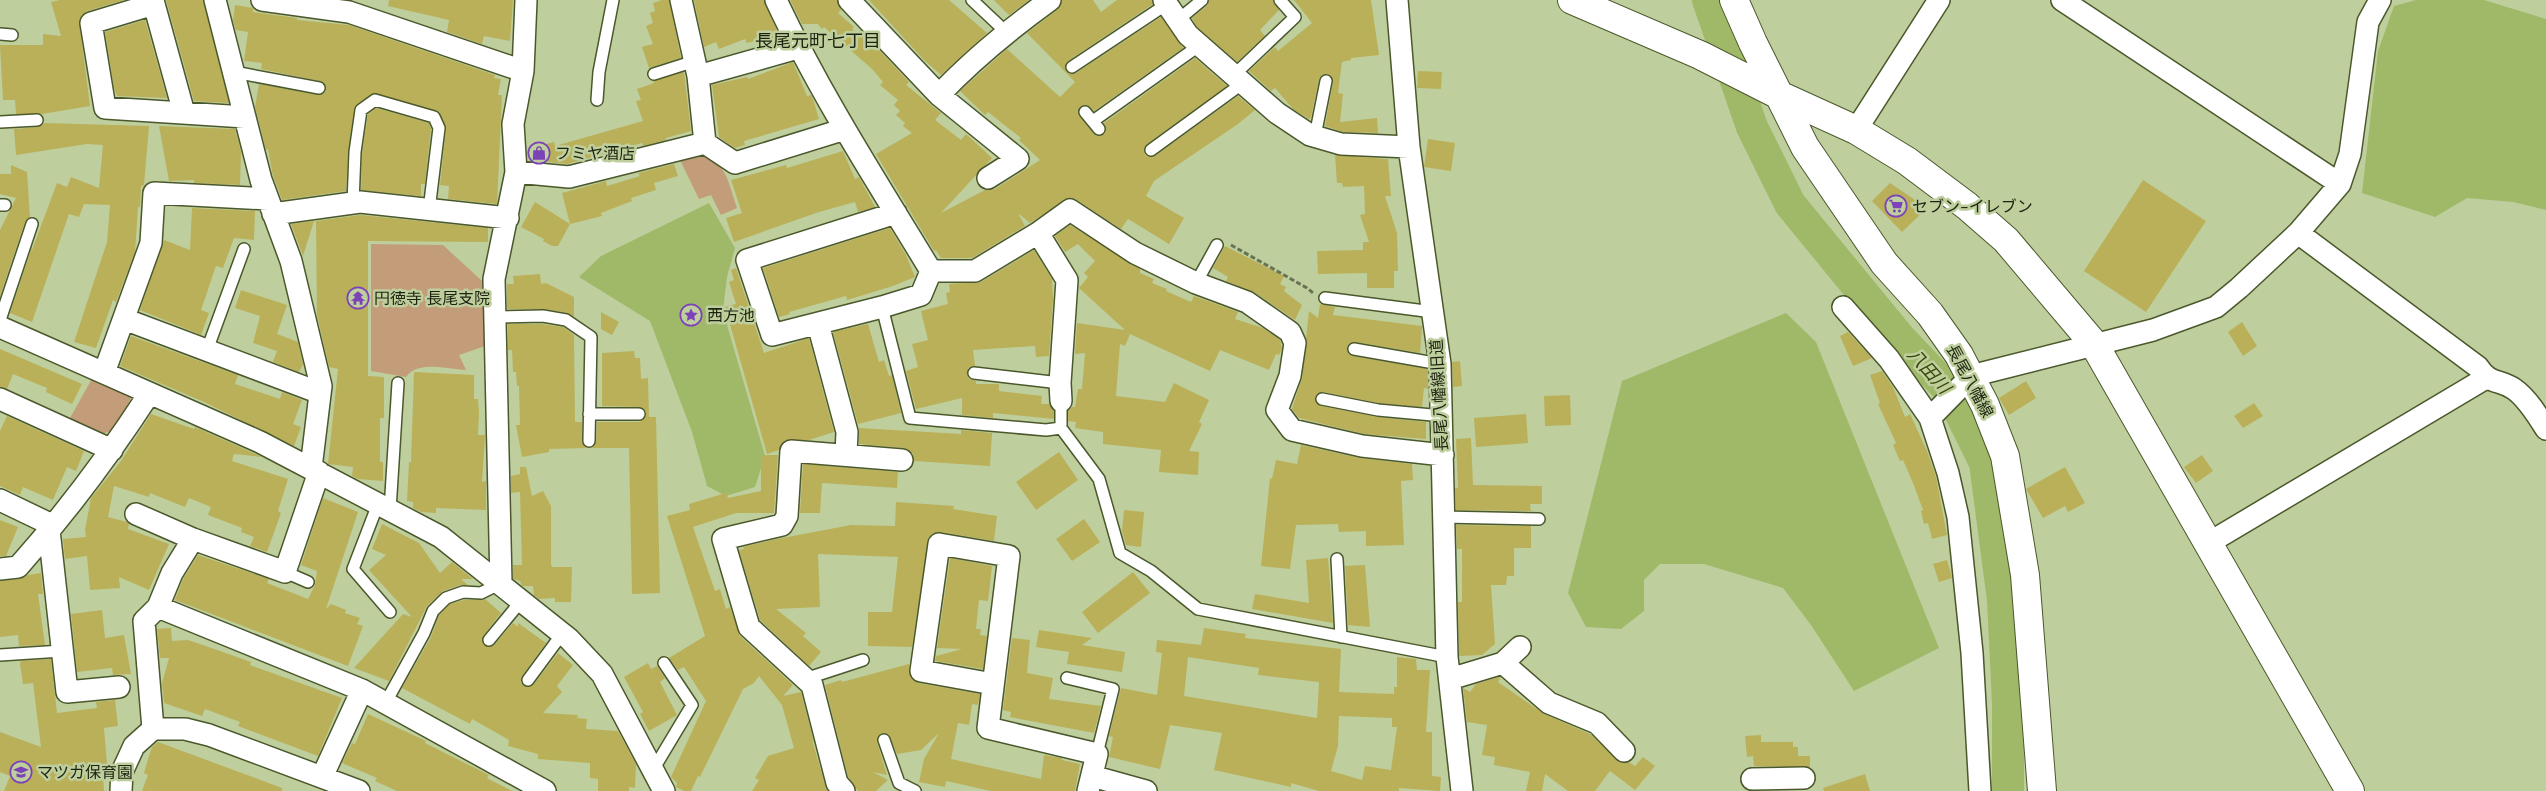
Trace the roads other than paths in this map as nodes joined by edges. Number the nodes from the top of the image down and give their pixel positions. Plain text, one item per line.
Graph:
1 (215, 0) edge
2 (262, 0) edge
3 (526, 0) edge
4 (613, 0) edge
5 (681, 0) edge
6 (776, 0) edge
7 (850, 0) edge
8 (972, 0) edge
9 (1050, 0) edge
10 (1202, 0) edge
11 (1280, 0) edge
12 (1397, 0) edge
13 (1572, 0) edge
14 (1734, 0) edge
15 (1939, 0) edge
16 (2062, 0) edge
17 (2380, 0) edge
18 (1170, 8) edge
19 (1006, 32) junction
20 (1200, 45) junction
21 (798, 48) junction
22 (1072, 67) dead end
23 (697, 69) junction
24 (523, 71) junction
25 (234, 72) junction
26 (654, 74) dead end
27 (1238, 79) junction
28 (1326, 81) dead end
29 (320, 88) dead end
30 (938, 95) junction
31 (1779, 96) junction
32 (597, 100) dead end
33 (184, 113) junction
34 (245, 117) junction
35 (37, 120) dead end
36 (1092, 120) dead end
37 (0, 122) edge
38 (845, 129) junction
39 (1856, 130) junction
40 (1315, 136) junction
41 (705, 143) junction
42 (1409, 147) junction
43 (1151, 150) dead end
44 (516, 172) junction
45 (988, 178) dead end
46 (2340, 184) junction
47 (353, 203) junction
48 (270, 206) junction
49 (429, 210) junction
50 (896, 213) junction
51 (508, 218) junction
52 (32, 224) dead end
53 (1038, 233) junction
54 (2298, 233) junction
55 (1216, 245) road end
56 (244, 249) dead end
57 (931, 271) junction
58 (1196, 283) junction
59 (1325, 298) road end
60 (882, 307) junction
61 (1843, 307) dead end
62 (1434, 312) junction
63 (494, 317) junction
64 (124, 319) junction
65 (0, 320) edge
66 (818, 324) junction
67 (0, 327) edge
68 (2094, 344) junction
69 (207, 350) junction
70 (1354, 350) dead end
71 (1440, 364) junction
72 (974, 372) dead end
73 (104, 373) junction
74 (2486, 378) junction
75 (1965, 382) junction
76 (398, 384) dead end
77 (1061, 392) junction
78 (320, 393) junction
79 (149, 394) junction
80 (0, 399) edge
81 (1322, 399) dead end
82 (589, 414) junction
83 (639, 414) dead end
84 (1443, 416) junction
85 (1930, 418) junction
86 (1061, 428) junction
87 (2546, 429) edge
88 (589, 441) dead end
89 (112, 450) junction
90 (846, 454) junction
91 (1443, 455) junction
92 (902, 460) dead end
93 (315, 470) junction
94 (0, 500) edge
95 (384, 507) junction
96 (136, 514) dead end
97 (1442, 517) junction
98 (1539, 519) dead end
99 (50, 527) junction
100 (193, 538) junction
101 (2207, 544) junction
102 (1337, 559) dead end
103 (0, 569) edge
104 (285, 572) junction
105 (308, 582) dead end
106 (501, 583) junction
107 (522, 600) junction
108 (158, 607) junction
109 (390, 612) dead end
110 (562, 634) junction
111 (1341, 637) junction
112 (489, 640) dead end
113 (1520, 647) dead end
114 (62, 650) junction
115 (0, 655) edge
116 (1448, 657) junction
117 (863, 660) dead end
118 (664, 663) dead end
119 (1503, 663) junction
120 (1067, 678) dead end
121 (805, 679) junction
122 (1450, 679) junction
123 (528, 680) dead end
124 (993, 684) junction
125 (119, 687) dead end
126 (362, 690) junction
127 (386, 702) junction
128 (153, 729) junction
129 (884, 740) dead end
130 (1624, 751) dead end
131 (1097, 754) junction
132 (653, 770) junction
133 (322, 777) junction
134 (1804, 778) dead end
135 (1752, 779) dead end
136 (1090, 784) edge
137 (1778, 785) edge
138 (896, 787) edge
139 (121, 791) edge
140 (359, 791) edge
141 (545, 791) edge
142 (664, 791) edge
143 (844, 791) edge
144 (915, 791) edge
145 (1146, 791) edge
146 (1462, 791) edge
147 (1980, 791) edge
148 (2042, 791) edge
149 (2350, 791) edge

1 - 25 street
2 - 24 street
3 - 24 street
4 - 32 lane
5 - 23 street
6 - 21 street
7 - 30 street
8 - 19 lane
9 - 19 street
10 - 18 lane
11 - 27 lane
12 - 42 street, 長尾八幡線旧道
13 - 31 street
14 - 31 street, 長尾八幡線
15 - 39 street
16 - 46 street
17 - 46 street
18 - 20 street
18 - 22 lane
19 - 30 street
20 - 27 street
20 - 36 lane
21 - 23 street
21 - 38 street
23 - 26 lane
23 - 41 street
24 - 44 street
25 - 29 lane
25 - 34 street
27 - 40 street
27 - 43 lane
28 - 40 lane
30 - 45 street
31 - 39 street
31 - 75 street, 長尾八幡線
33 - 33 street
33 - 34 street
34 - 48 street
35 - 37 lane
38 - 41 street
38 - 50 street
39 - 68 street
40 - 42 street
41 - 44 street
42 - 62 street, 長尾八幡線旧道
44 - 51 street
46 - 54 street
47 - 48 street
47 - 49 street
47 - 49 lane
48 - 64 street
48 - 78 street
49 - 51 street
50 - 57 street
50 - 66 street
51 - 63 street
52 - 65 lane
53 - 57 street
53 - 58 street
53 - 77 street
54 - 68 street
54 - 74 street
55 - 58 lane
56 - 69 lane
57 - 60 street
58 - 91 street
59 - 62 lane
60 - 66 street
60 - 86 lane
61 - 85 street
62 - 71 street, 長尾八幡線旧道
63 - 82 lane
63 - 106 street
64 - 69 street
64 - 73 street
66 - 90 street
67 - 73 street
68 - 75 street
68 - 101 street
69 - 78 street
70 - 71 lane
71 - 84 street, 長尾八幡線旧道
72 - 77 lane
73 - 79 street
74 - 87 street
74 - 101 street
75 - 85 street
75 - 148 street, 長尾八幡線
76 - 95 lane
77 - 86 lane
78 - 93 street
79 - 89 street
79 - 93 street
80 - 89 street
81 - 84 lane
82 - 83 lane
82 - 88 lane
84 - 91 street, 長尾八幡線旧道
85 - 147 street
86 - 111 lane
89 - 99 street
90 - 92 street
90 - 121 street
91 - 97 street, 長尾八幡線旧道
93 - 95 street
93 - 104 street
94 - 99 street
95 - 106 street
95 - 109 lane
96 - 100 street
97 - 98 lane
97 - 116 street, 長尾八幡線旧道
99 - 103 street
99 - 114 street
100 - 104 street
100 - 108 street
101 - 149 street
102 - 111 lane
104 - 105 lane
106 - 107 street
106 - 127 lane
107 - 110 street
107 - 112 lane
108 - 126 street
108 - 128 street
110 - 123 lane
110 - 132 street
111 - 116 lane
113 - 119 street
114 - 115 lane
114 - 125 street
116 - 122 street, 長尾八幡線旧道
117 - 121 lane
118 - 132 lane
119 - 122 street
119 - 130 street
120 - 131 lane
121 - 143 street
122 - 146 street, 長尾八幡線旧道
124 - 124 street
124 - 131 street
126 - 127 street
126 - 133 street
127 - 141 street
128 - 133 street
128 - 139 street
129 - 138 lane
131 - 136 street
132 - 142 street
133 - 140 street
134 - 137 street
135 - 137 street
136 - 145 street
138 - 144 lane

